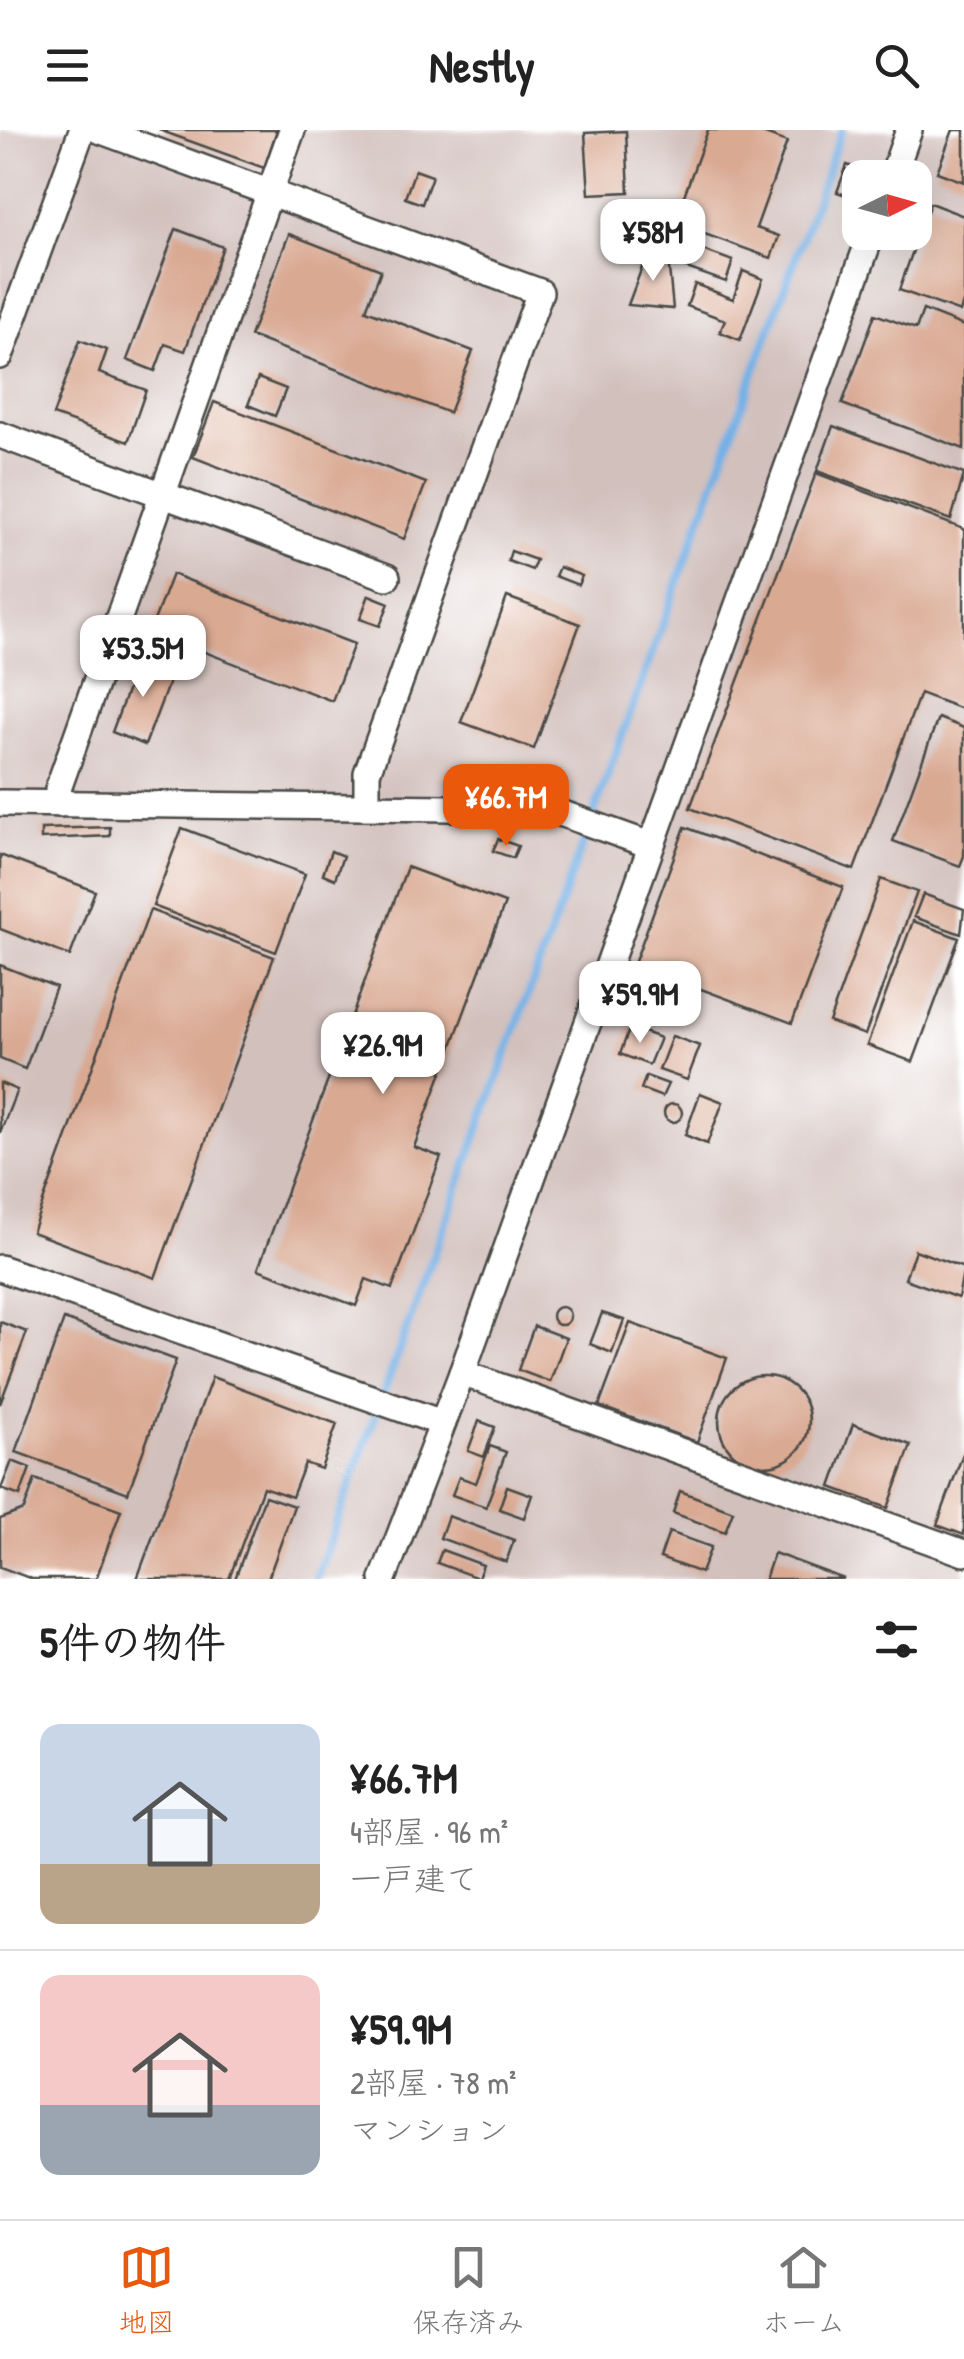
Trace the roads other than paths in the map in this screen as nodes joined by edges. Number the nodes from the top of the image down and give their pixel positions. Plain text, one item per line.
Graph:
1 (82, 130) edge
2 (99, 130) edge
3 (292, 130) edge
4 (909, 130) edge
5 (898, 160) edge
6 (270, 192) junction
7 (865, 250) edge
8 (0, 356) edge
9 (0, 435) edge
10 (164, 494) junction
11 (388, 577) dead end
12 (0, 804) edge
13 (59, 804) junction
14 (367, 806) junction
15 (650, 845) junction
16 (0, 1268) edge
17 (462, 1373) junction
18 (442, 1423) junction
19 (964, 1553) edge
20 (383, 1579) edge

1 - 8 lane
2 - 6 lane
3 - 6 lane
4 - 5 lane
6 - 10 lane
6 - 14 lane
7 - 15 lane
9 - 10 lane
10 - 11 lane
10 - 13 lane
12 - 13 lane
13 - 14 lane
14 - 15 lane
15 - 17 lane
16 - 18 lane
17 - 18 lane
17 - 19 lane
18 - 20 lane

